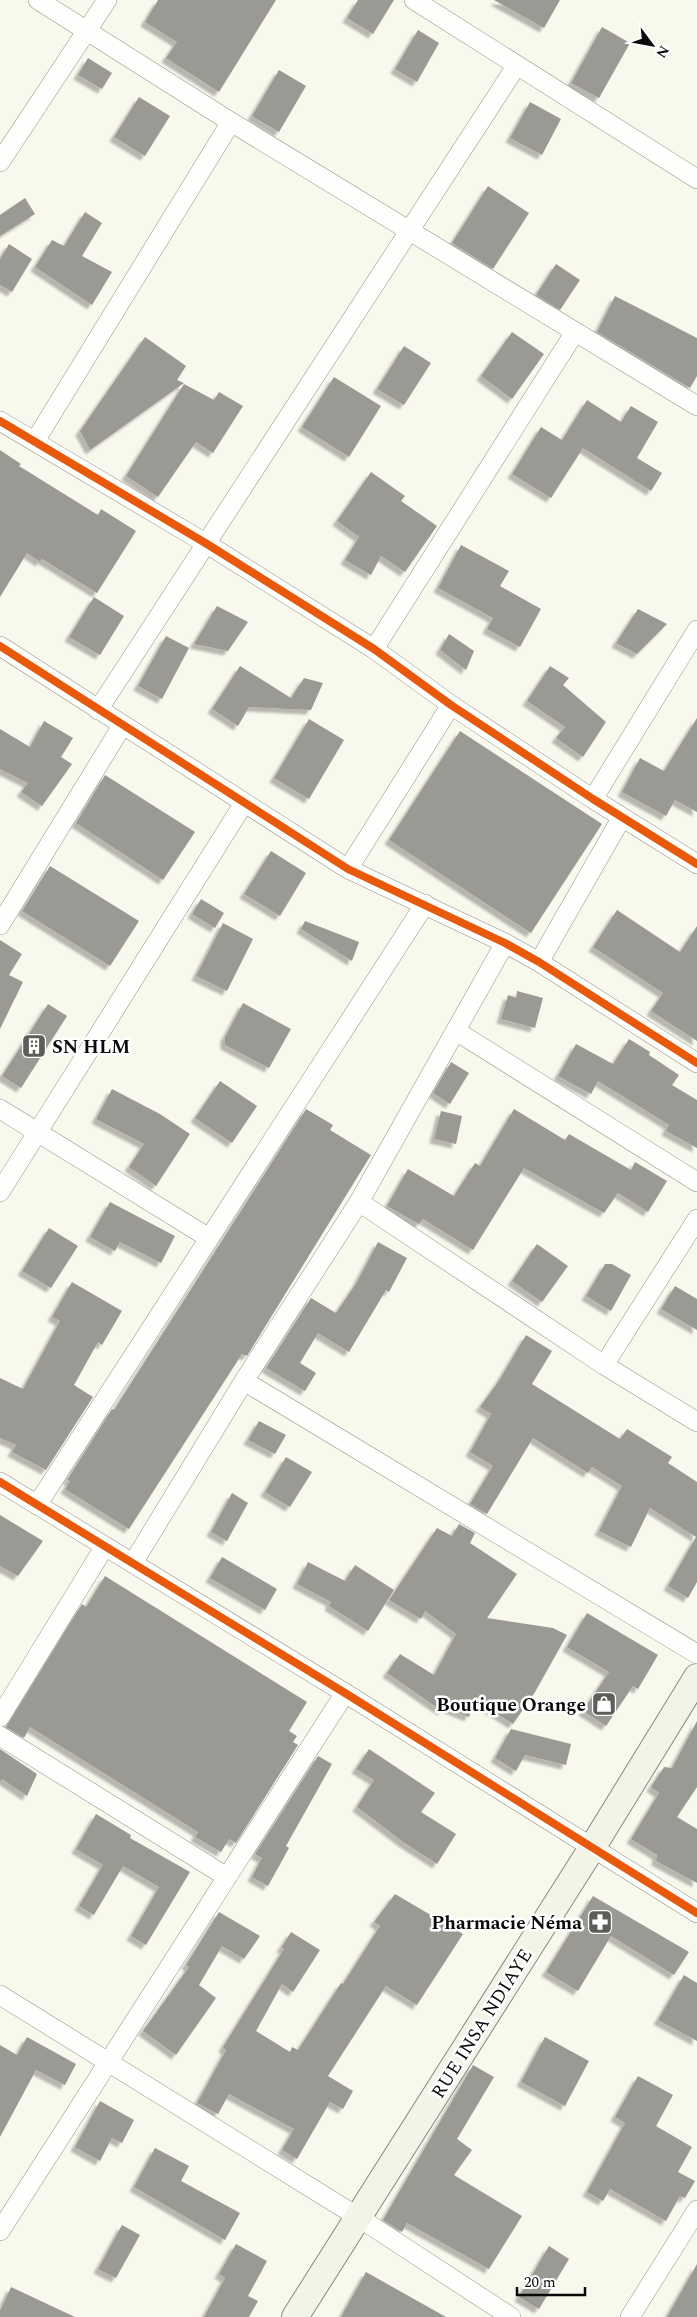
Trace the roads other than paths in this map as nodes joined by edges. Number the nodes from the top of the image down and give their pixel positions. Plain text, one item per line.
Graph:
1 (38, 0) edge
2 (108, 0) edge
3 (414, 0) edge
4 (88, 30) junction
5 (517, 65) junction
6 (231, 122) junction
7 (0, 162) edge
8 (697, 179) edge
9 (408, 229) junction
10 (575, 332) junction
11 (697, 406) edge
12 (0, 421) edge
13 (35, 441) junction
14 (207, 544) junction
15 (697, 630) edge
16 (374, 649) junction
17 (2, 652) edge
18 (452, 705) junction
19 (98, 710) junction
20 (122, 726) junction
21 (593, 799) junction
22 (244, 803) junction
23 (622, 817) junction
24 (697, 864) edge
25 (348, 869) junction
26 (425, 904) junction
27 (0, 925) edge
28 (505, 943) junction
29 (539, 962) junction
30 (456, 1031) junction
31 (697, 1063) edge
32 (0, 1109) edge
33 (38, 1133) junction
34 (697, 1182) edge
35 (0, 1192) edge
36 (359, 1202) junction
37 (697, 1219) edge
38 (209, 1238) junction
39 (604, 1365) junction
40 (244, 1381) junction
41 (697, 1422) edge
42 (0, 1482) edge
43 (37, 1505) junction
44 (105, 1546) junction
45 (133, 1563) junction
46 (697, 1654) edge
47 (697, 1677) edge
48 (345, 1693) junction
49 (0, 1717) edge
50 (0, 1736) edge
51 (592, 1848) junction
52 (227, 1876) junction
53 (697, 1913) edge
54 (0, 1995) edge
55 (108, 2062) junction
56 (697, 2210) edge
57 (358, 2217) junction
58 (0, 2231) edge
59 (296, 2317) edge
60 (511, 2317) edge
61 (630, 2317) edge

1 - 4 street
2 - 4 street
3 - 5 street
4 - 6 street
4 - 7 street
5 - 8 street
5 - 9 street
6 - 9 street
6 - 13 street
9 - 10 street
9 - 14 street
10 - 11 street
10 - 16 street
12 - 13 street
13 - 14 street
14 - 16 street
14 - 19 street
15 - 21 street
16 - 18 street
17 - 19 street
18 - 21 street
18 - 25 street
19 - 20 street
20 - 22 street
20 - 27 street
21 - 23 street
22 - 25 street
22 - 33 street
23 - 24 street
23 - 29 street
25 - 26 street
26 - 28 street
26 - 38 street
28 - 29 street
28 - 30 street
29 - 31 street
30 - 34 street
30 - 36 street
32 - 33 street
33 - 35 street
33 - 38 street
36 - 39 street
36 - 40 street
37 - 39 street
38 - 43 street
39 - 41 street
40 - 45 street
40 - 46 street
42 - 43 street
43 - 44 street
44 - 45 street
44 - 49 street
45 - 48 street
47 - 51 main road, RUE INSA NDIAYE
48 - 51 street
48 - 52 street
50 - 52 street
51 - 53 street
51 - 57 main road, RUE INSA NDIAYE
52 - 55 street
54 - 55 street
55 - 57 street
55 - 58 street
56 - 61 street
57 - 59 main road, RUE INSA NDIAYE
57 - 60 street

